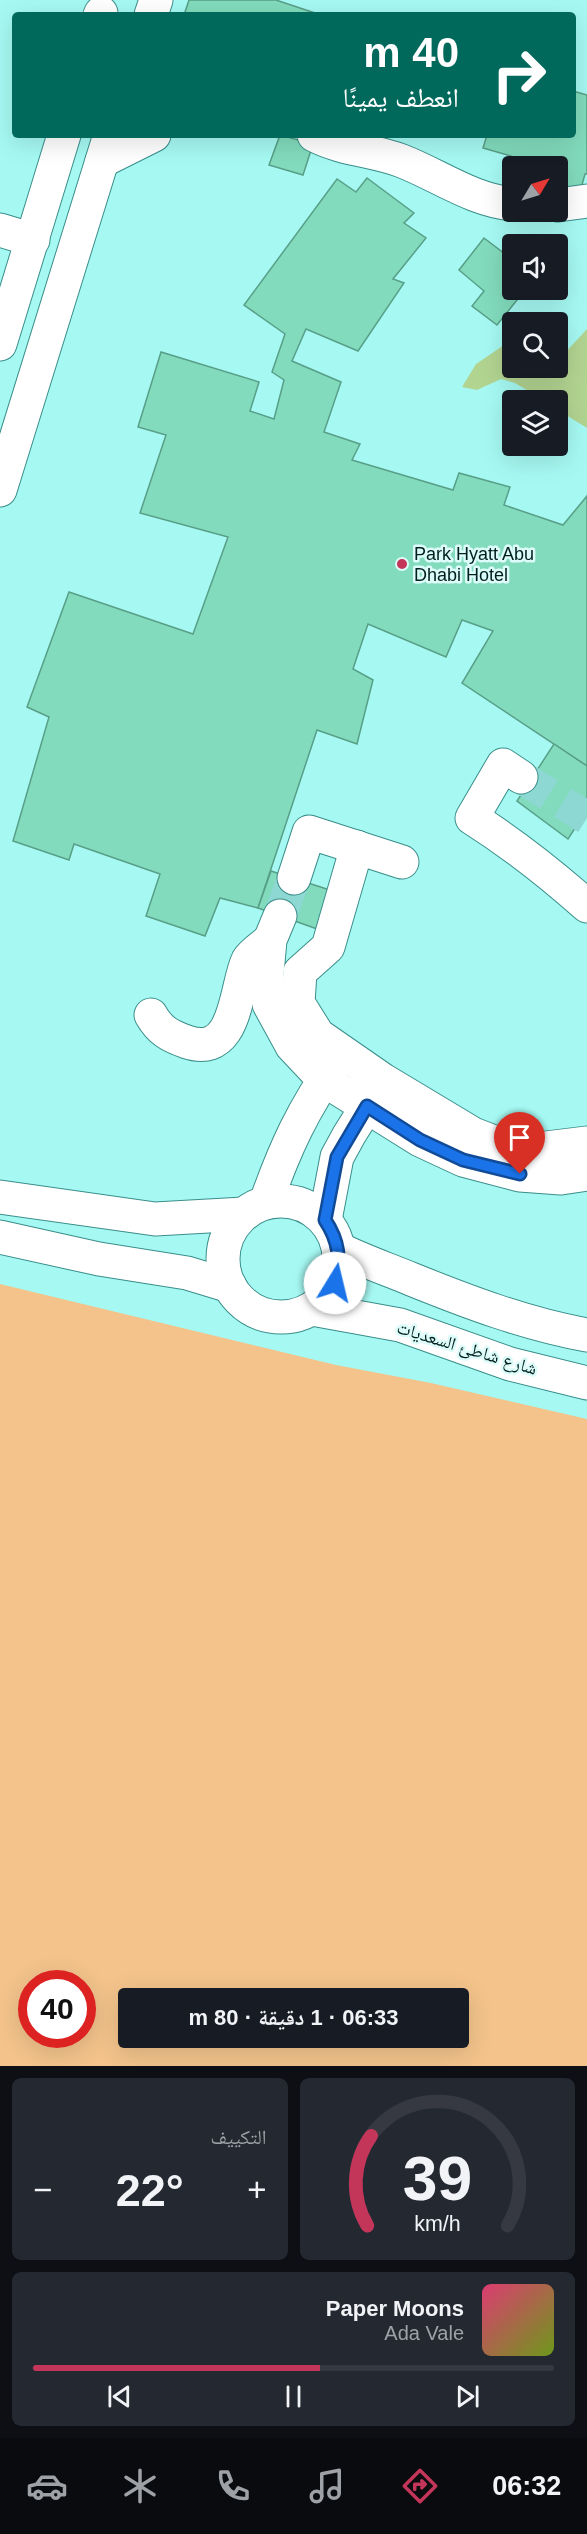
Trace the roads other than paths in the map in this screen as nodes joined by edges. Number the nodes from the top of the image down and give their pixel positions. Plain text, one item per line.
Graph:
1 (63, 138) edge
2 (143, 138) edge
3 (321, 138) edge
4 (106, 148) edge
5 (587, 201) edge
6 (502, 202) edge
7 (568, 204) edge
8 (0, 230) edge
9 (33, 240) junction
10 (0, 344) edge
11 (0, 490) edge
12 (521, 777) tunnel mouth
13 (357, 848) junction
14 (402, 862) dead end
15 (294, 878) tunnel mouth
16 (587, 906) edge
17 (151, 1015) dead end
18 (343, 1053) junction
19 (324, 1080) junction
20 (375, 1093) junction
21 (587, 1143) edge
22 (587, 1174) edge
23 (0, 1197) edge
24 (255, 1208) junction
25 (325, 1220) junction
26 (0, 1237) edge
27 (339, 1249) junction
28 (230, 1286) junction
29 (312, 1309) junction
30 (587, 1335) edge
31 (587, 1383) edge

1 - 9 street
2 - 4 street
3 - 6 street
4 - 11 street
5 - 7 street
8 - 9 street
9 - 10 street
12 - 16 street
13 - 14 street
13 - 15 street
13 - 18 street
17 - 19 street
18 - 19 street
18 - 20 street
19 - 20 street
19 - 24 street
20 - 21 street
20 - 22 street
20 - 25 street
23 - 24 street
24 - 25 street
24 - 28 street
25 - 27 street
26 - 28 street
27 - 29 street
27 - 30 street
28 - 29 street
29 - 31 street, شارع شاطئ السعديات

